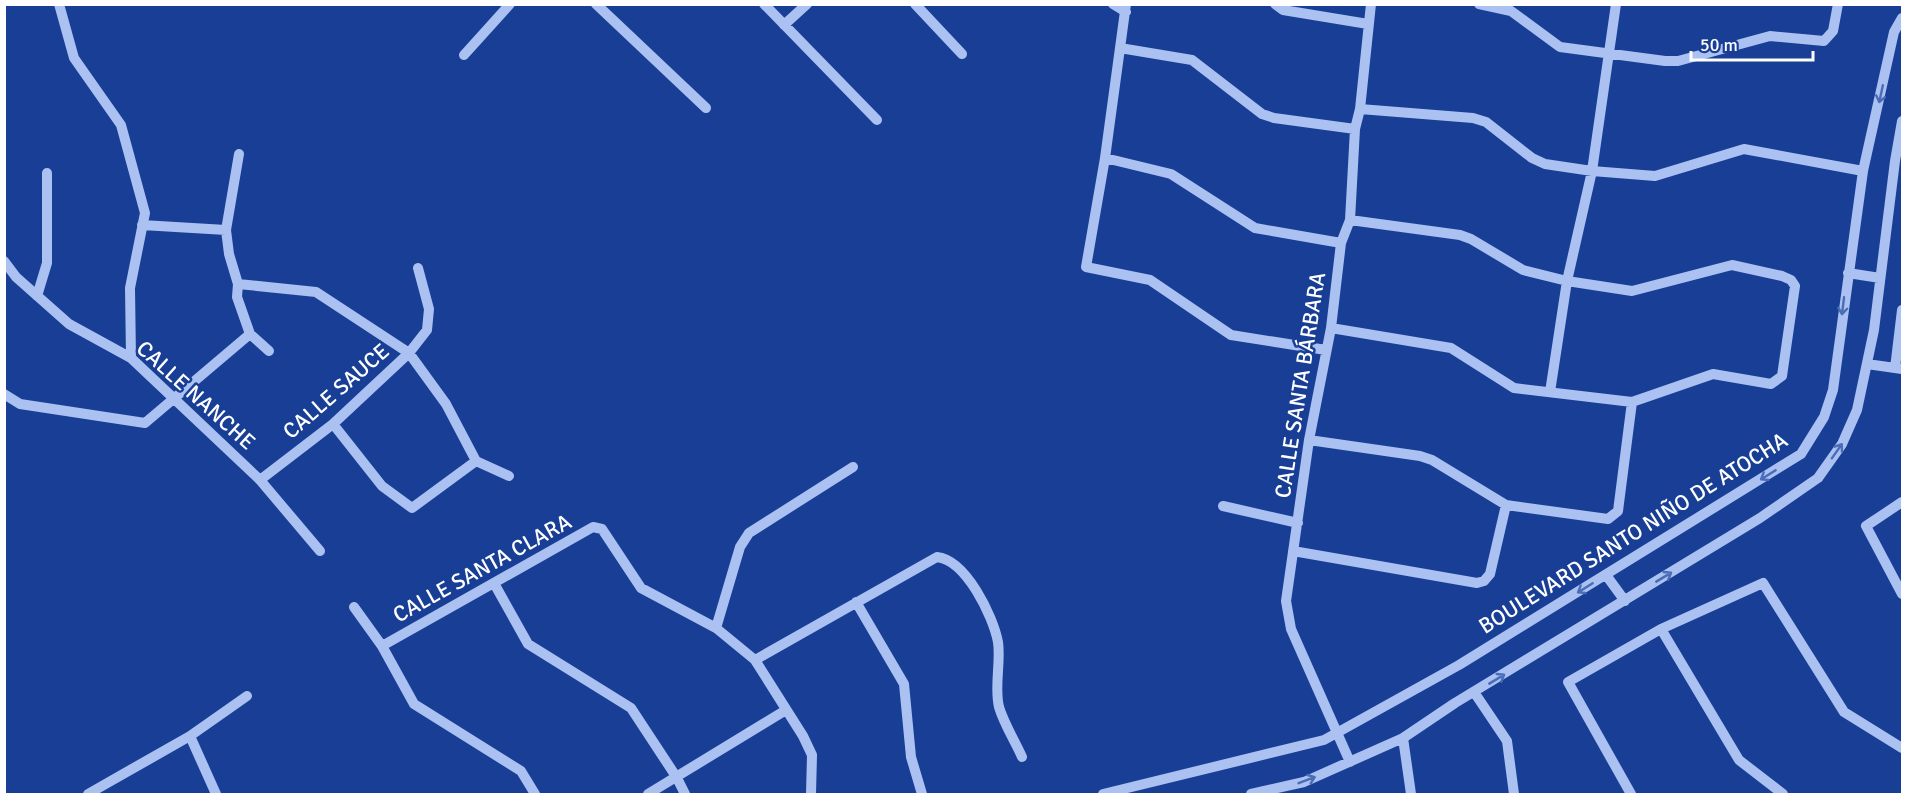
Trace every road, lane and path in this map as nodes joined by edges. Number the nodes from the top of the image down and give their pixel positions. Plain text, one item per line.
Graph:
1 (59, 4) edge
2 (510, 4) edge
3 (596, 4) edge
4 (764, 4) edge
5 (807, 4) edge
6 (915, 4) edge
7 (1113, 4) edge
8 (1275, 4) edge
9 (1371, 4) edge
10 (1479, 4) edge
11 (1616, 4) edge
12 (1838, 4) edge
13 (1126, 8) edge
14 (1902, 18) edge
15 (1368, 24) junction
16 (784, 25) junction
17 (1120, 48) junction
18 (1611, 53) junction
19 (962, 54) dead end
20 (464, 55) dead end
21 (706, 108) dead end
22 (1360, 109) junction
23 (877, 120) dead end
24 (1902, 121) edge
25 (1355, 129) junction
26 (239, 154) dead end
27 (1106, 159) junction
28 (1592, 171) junction
29 (1863, 171) junction
30 (47, 173) dead end
31 (1350, 220) junction
32 (142, 225) junction
33 (226, 230) junction
34 (1341, 243) junction
35 (4, 261) edge
36 (418, 268) dead end
37 (1848, 273) junction
38 (1880, 278) junction
39 (1567, 281) junction
40 (238, 284) junction
41 (37, 296) junction
42 (1902, 310) edge
43 (1330, 328) junction
44 (250, 334) junction
45 (1326, 350) junction
46 (269, 351) dead end
47 (409, 353) junction
48 (130, 358) junction
49 (1867, 364) junction
50 (1899, 369) edge
51 (1550, 392) junction
52 (4, 394) edge
53 (174, 399) junction
54 (1632, 402) junction
55 (333, 424) junction
56 (1309, 441) junction
57 (476, 461) junction
58 (853, 467) dead end
59 (509, 476) dead end
60 (260, 480) junction
61 (1902, 502) edge
62 (1506, 505) junction
63 (1223, 506) dead end
64 (1298, 523) junction
65 (320, 551) dead end
66 (1293, 551) junction
67 (1606, 575) junction
68 (495, 585) junction
69 (1902, 594) edge
70 (1625, 601) junction
71 (856, 602) junction
72 (354, 607) dead end
73 (716, 628) junction
74 (1661, 629) junction
75 (382, 646) junction
76 (755, 660) junction
77 (1474, 692) junction
78 (247, 696) dead end
79 (786, 710) junction
80 (1338, 733) junction
81 (190, 736) junction
82 (1403, 738) junction
83 (1902, 748) edge
84 (1022, 757) dead end
85 (1350, 762) junction
86 (678, 778) junction
87 (1287, 791) edge
88 (88, 795) edge
89 (216, 795) edge
90 (535, 795) edge
91 (648, 795) edge
92 (685, 795) edge
93 (811, 795) edge
94 (922, 795) edge
95 (1103, 795) edge
96 (1251, 795) edge
97 (1411, 795) edge
98 (1514, 795) edge
99 (1631, 795) edge
100 (1783, 795) edge

1 - 32 street
2 - 20 street
3 - 21 street
4 - 16 street
5 - 16 street
6 - 19 street
7 - 13 street
8 - 15 street
9 - 15 street, CALLE SANTA BÁRBARA
10 - 18 street
11 - 18 street
12 - 18 street
13 - 17 street
14 -> 29 street, BOULEVARD SANTO NIÑO DE ATOCHA
15 - 22 street, CALLE SANTA BÁRBARA
16 - 23 street
17 - 25 street
17 - 27 street
18 - 28 street
22 - 25 street, CALLE SANTA BÁRBARA
22 - 28 street
24 - 38 street
25 - 31 street, CALLE SANTA BÁRBARA
26 - 33 street
27 - 34 street
27 - 45 street
28 - 29 street
28 - 39 street
29 - 37 street, BOULEVARD SANTO NIÑO DE ATOCHA
30 - 41 street
31 - 34 street, CALLE SANTA BÁRBARA
31 - 39 street
32 - 33 street
32 - 48 street
33 - 40 street
34 - 43 street, CALLE SANTA BÁRBARA
35 - 41 street, CALLE NANCHE
36 - 47 street, CALLE SAUCE
37 - 38 street
37 -> 67 street, BOULEVARD SANTO NIÑO DE ATOCHA
38 - 49 street
39 - 51 street
39 - 54 street
40 - 44 street
40 - 47 street
41 - 48 street, CALLE NANCHE
42 - 50 street
43 - 45 street, CALLE SANTA BÁRBARA
43 - 51 street
44 - 46 street
44 - 53 street
45 - 56 street, CALLE SANTA BÁRBARA
47 - 55 street, CALLE SAUCE
47 - 57 street
48 - 53 street, CALLE NANCHE
49 - 50 street
70 -> 49 street
51 - 54 street
52 - 53 street
53 - 60 street, CALLE NANCHE
54 - 62 street
55 - 57 street
55 - 60 street, CALLE SAUCE
56 - 62 street
56 - 64 street, CALLE SANTA BÁRBARA
57 - 59 street
58 - 73 street
60 - 65 street, CALLE NANCHE
61 - 69 street
62 - 66 street
63 - 64 street
64 - 66 street, CALLE SANTA BÁRBARA
66 - 80 street, CALLE SANTA BÁRBARA
67 - 70 street
67 -> 80 street, BOULEVARD SANTO NIÑO DE ATOCHA
68 - 73 street, CALLE SANTA CLARA
68 - 75 street, CALLE SANTA CLARA
68 - 86 street
77 -> 70 street
71 - 76 street
71 - 84 street
71 - 94 street
72 - 75 street
73 - 76 street
74 - 83 street
74 - 99 street
74 - 100 street
75 - 90 street
76 - 79 street
77 - 82 street
77 - 98 street
78 - 81 street
79 - 86 street
79 - 93 street
80 - 85 street, CALLE SANTA BÁRBARA
80 - 95 street, BOULEVARD SANTO NIÑO DE ATOCHA
81 - 88 street
81 - 89 street
82 - 85 street
82 - 97 street
87 -> 85 street
86 - 91 street
86 - 92 street
87 - 96 street

